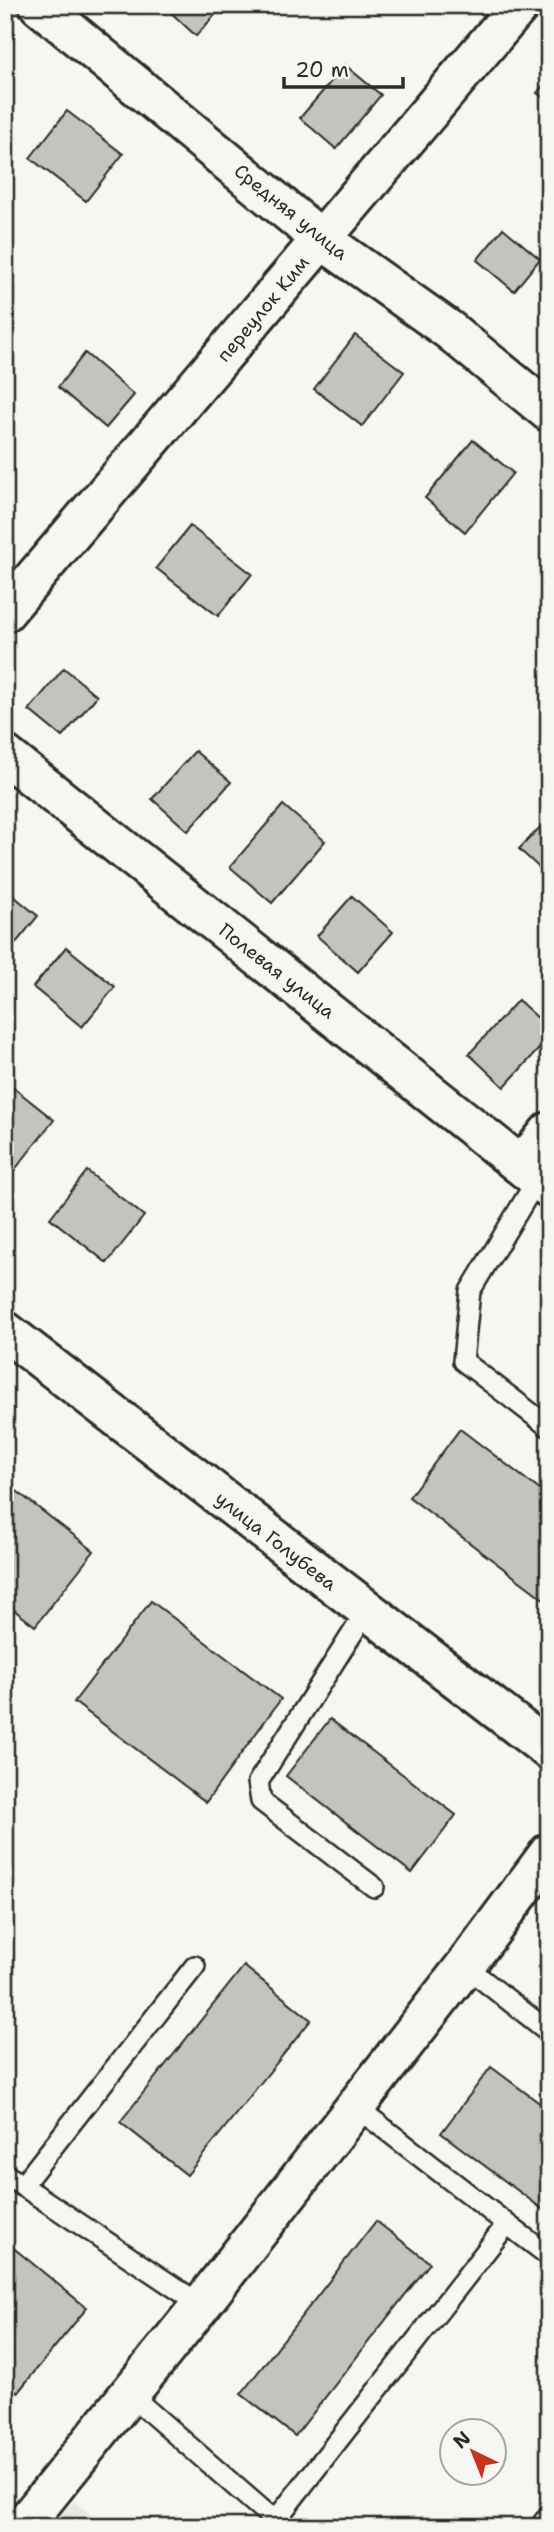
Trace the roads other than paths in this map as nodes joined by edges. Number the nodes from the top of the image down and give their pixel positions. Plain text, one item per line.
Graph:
1 (39, 5) edge
2 (520, 5) edge
3 (321, 239) junction
4 (549, 412) edge
5 (5, 612) edge
6 (5, 755) edge
7 (549, 1132) edge
8 (536, 1177) edge
9 (5, 1331) edge
10 (549, 1427) edge
11 (366, 1612) junction
12 (549, 1750) edge
13 (549, 1853) edge
14 (374, 1887) dead end
15 (195, 1966) dead end
16 (465, 1966) junction
17 (549, 2032) edge
18 (355, 2106) junction
19 (5, 2174) edge
20 (22, 2186) junction
21 (507, 2224) junction
22 (549, 2256) edge
23 (201, 2305) junction
24 (128, 2393) junction
25 (549, 2515) edge
26 (278, 2524) edge
27 (22, 2527) edge
28 (540, 2527) edge

1 - 3 street, Средняя улица
2 - 3 street, переулок Ким
3 - 4 street, Средняя улица
3 - 5 street, переулок Ким
6 - 8 street, Полевая улица
7 - 8 street
8 - 10 lane
9 - 11 street, улица Голубева
11 - 12 street, улица Голубева
11 - 14 lane
13 - 16 street
15 - 20 lane
16 - 17 lane
16 - 18 street
18 - 21 lane
18 - 23 street
19 - 20 lane
20 - 23 lane
21 - 22 lane
21 - 26 lane
23 - 24 street
24 - 26 lane
24 - 27 street
25 - 28 lane

